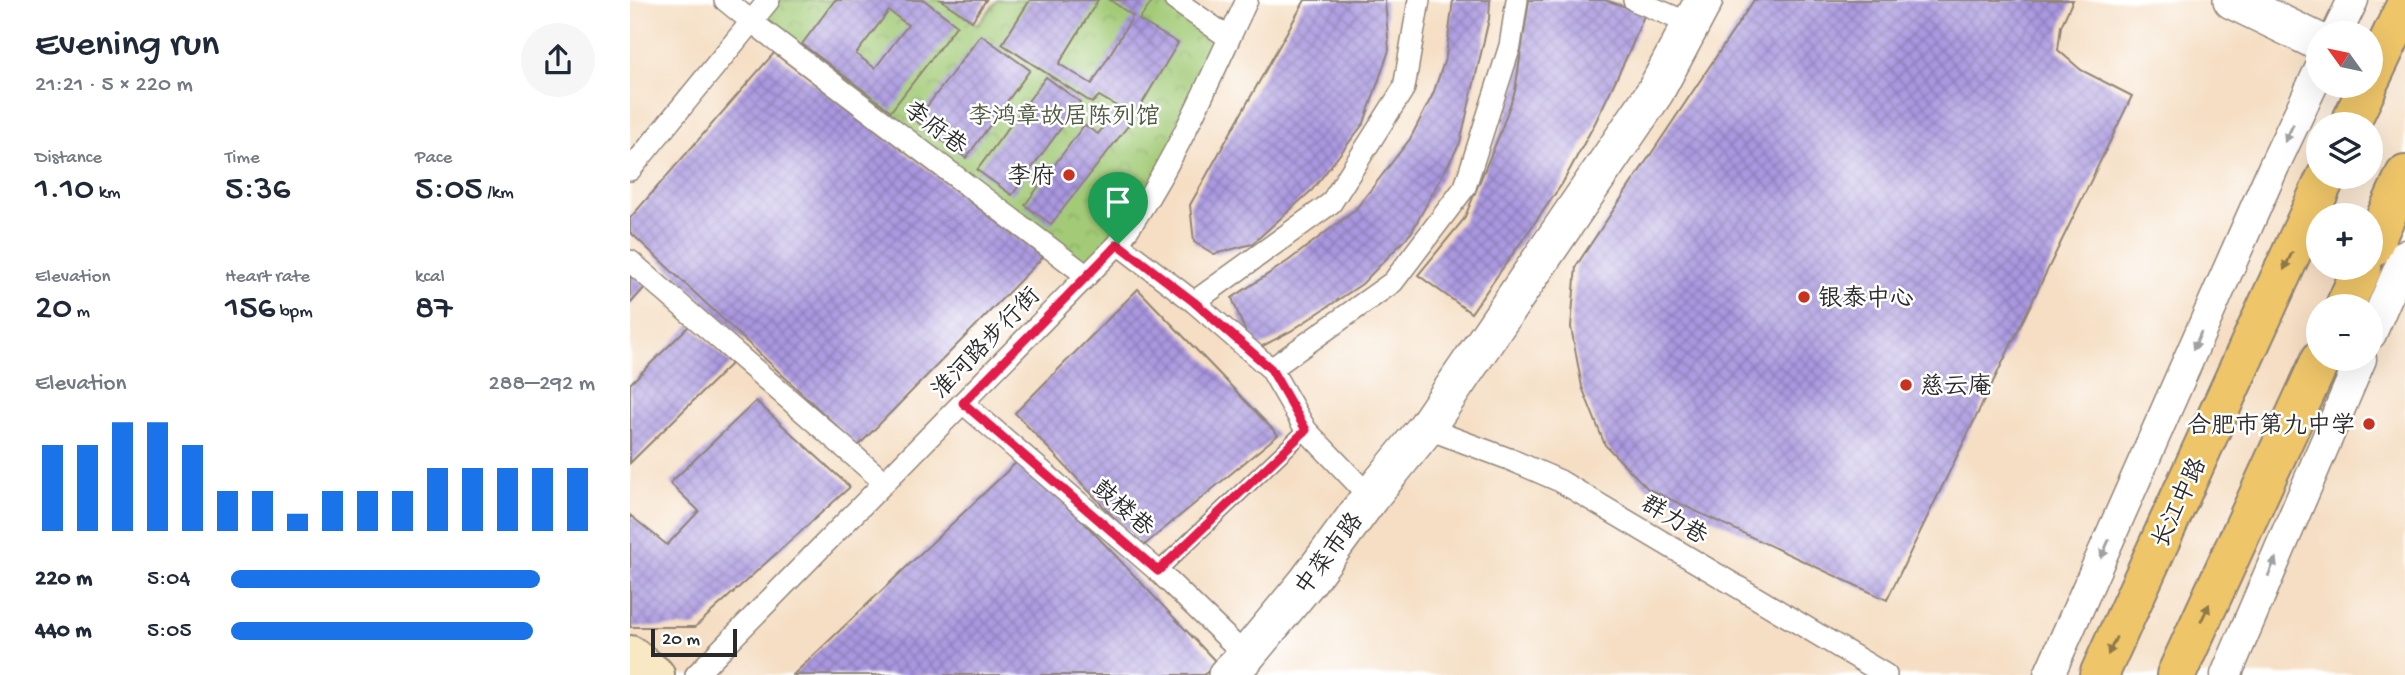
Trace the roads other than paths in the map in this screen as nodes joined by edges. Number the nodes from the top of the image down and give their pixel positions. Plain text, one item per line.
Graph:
1 (725, 0) edge
2 (769, 0) edge
3 (1175, 0) edge
4 (1247, 0) edge
5 (1419, 0) edge
6 (1517, 0) edge
7 (1634, 0) edge
8 (2232, 0) edge
9 (2353, 0) edge
10 (2405, 7) edge
11 (1698, 12) edge
12 (2343, 21) edge
13 (752, 22) junction
14 (2306, 36) edge
15 (1229, 38) junction
16 (2384, 50) edge
17 (2306, 98) edge
18 (630, 170) edge
19 (2405, 175) edge
20 (2321, 189) edge
21 (2383, 223) edge
22 (1118, 244) junction
23 (2405, 255) edge
24 (630, 261) edge
25 (1087, 276) junction
26 (1194, 302) junction
27 (2383, 306) edge
28 (1271, 369) junction
29 (2315, 371) edge
30 (2356, 371) edge
31 (963, 403) junction
32 (1426, 428) junction
33 (1306, 430) junction
34 (884, 482) junction
35 (1370, 497) junction
36 (1158, 571) junction
37 (630, 655) edge
38 (1237, 666) edge
39 (655, 675) edge
40 (696, 675) edge
41 (1886, 675) edge
42 (2049, 675) edge
43 (2099, 675) edge
44 (2176, 675) edge
45 (2226, 675) edge

1 - 13 street, 李府巷
2 - 13 street
3 - 15 street
4 - 15 street, 淮河路步行街
5 - 26 street
6 - 28 street
7 - 11 street
8 - 14 street
9 - 12 street
10 - 16 highway
11 - 32 street, 中菜市路
13 - 18 street
13 - 25 street, 李府巷
15 - 22 street, 淮河路步行街
17 -> 42 street
19 - 21 highway
20 -> 43 highway, 长江中路
22 - 25 street, 淮河路步行街
22 - 26 street
23 - 27 street
24 - 34 street
25 - 31 street, 淮河路步行街
26 - 28 street
28 - 33 street
44 -> 29 highway
45 -> 30 street
31 - 34 street, 淮河路步行街
31 - 36 street, 鼓楼巷
32 - 35 street, 中菜市路
32 - 41 street, 群力巷
33 - 35 street
33 - 36 lane
34 - 40 street, 淮河路步行街
35 - 38 street, 中菜市路
36 - 38 street, 鼓楼巷
37 - 39 main road

